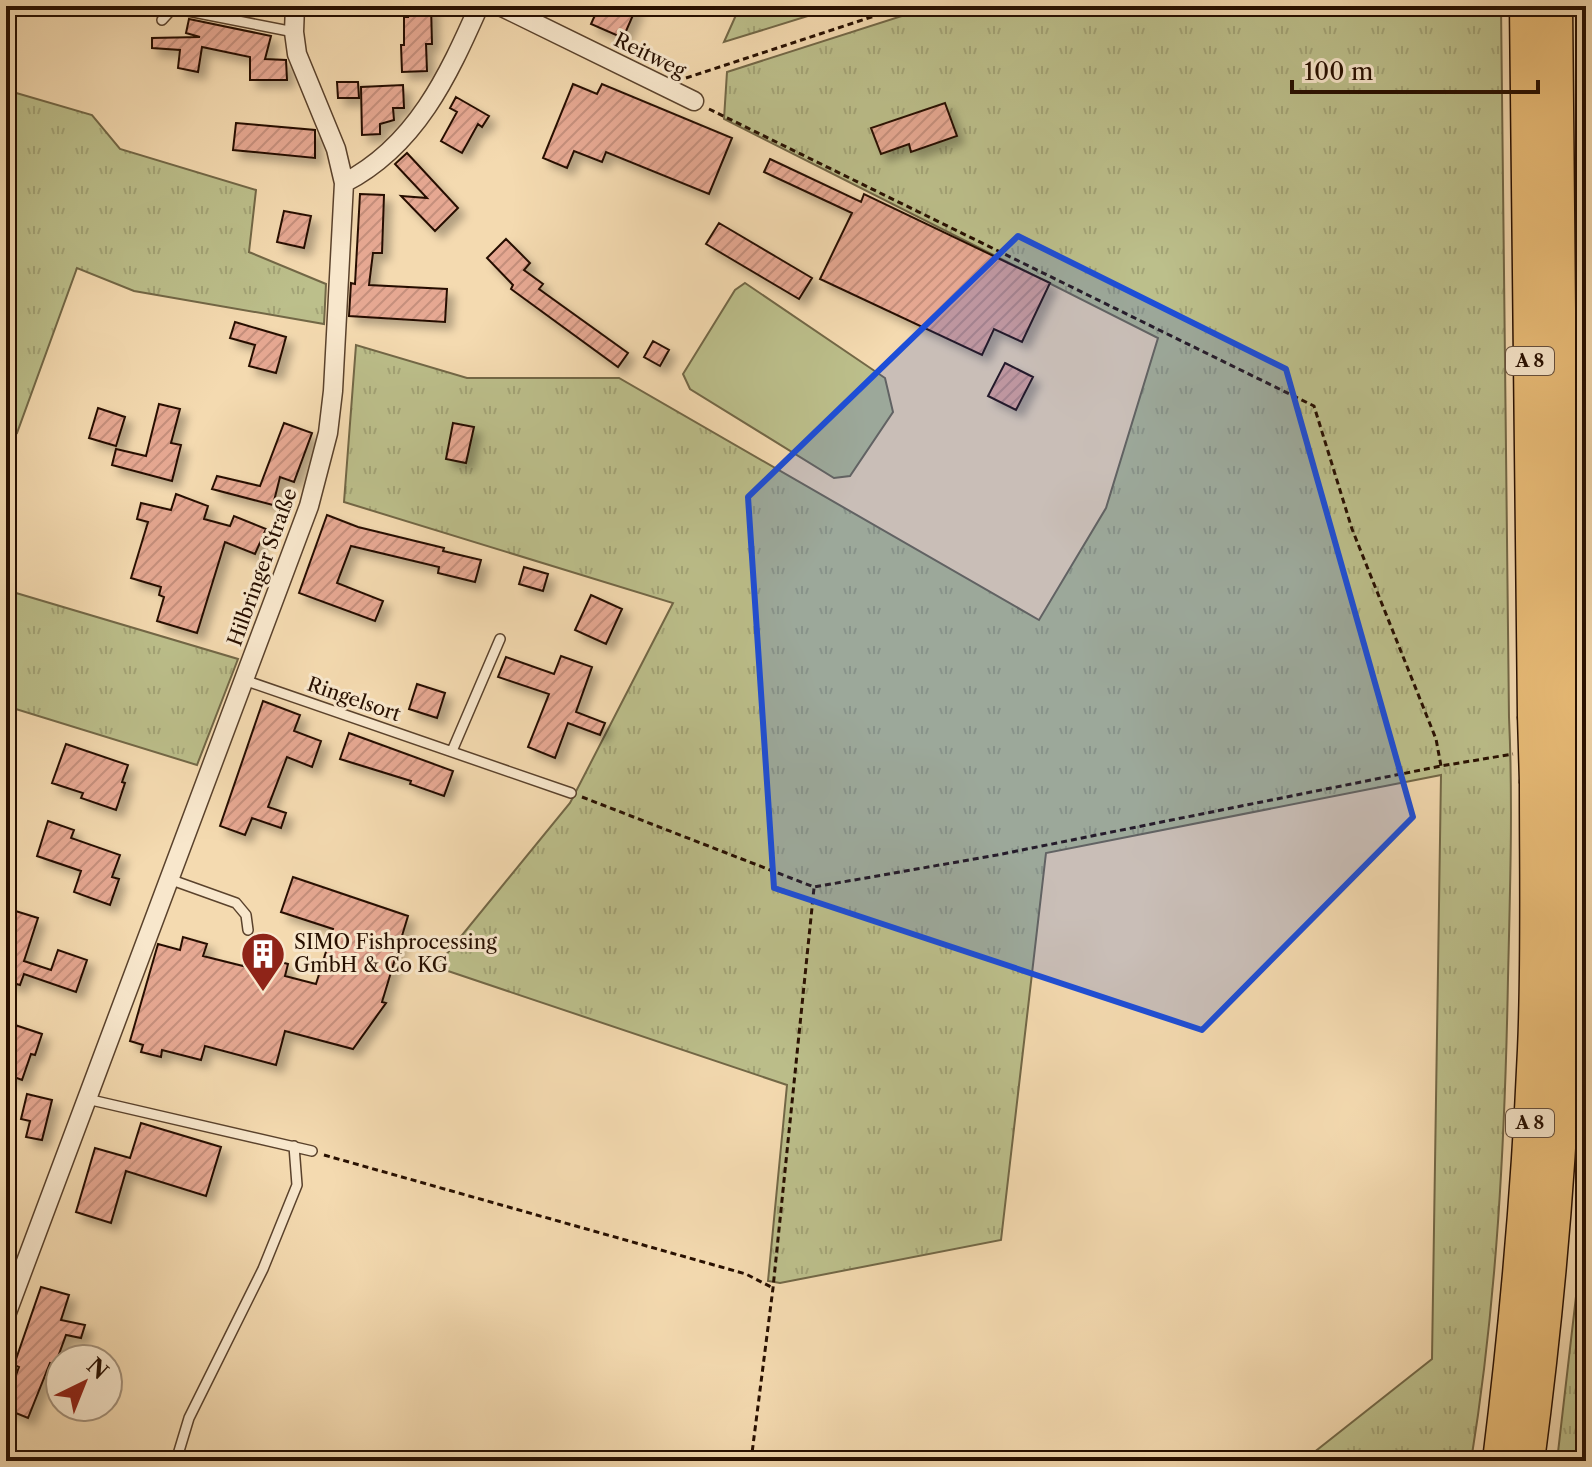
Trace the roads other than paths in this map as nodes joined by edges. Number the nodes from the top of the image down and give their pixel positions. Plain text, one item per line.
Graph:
1 (295, 6) edge
2 (479, 6) edge
3 (500, 6) edge
4 (1526, 6) edge
5 (1556, 6) edge
6 (162, 20) dead end
7 (294, 32) junction
8 (694, 101) road end
9 (344, 183) junction
10 (500, 639) dead end
11 (244, 680) junction
12 (1548, 715) junction
13 (452, 751) junction
14 (1550, 782) junction
15 (571, 793) road end
16 (169, 879) junction
17 (248, 930) dead end
18 (87, 1099) junction
19 (294, 1146) junction
20 (312, 1151) road end
21 (6, 1315) edge
22 (176, 1461) edge
23 (1499, 1461) edge
24 (1528, 1461) edge

1 - 7 street, Hilbringer Straße
2 - 9 street
3 - 8 street, Reitweg
4 - 12 highway, A 8
5 - 12 highway, A 8
6 - 7 lane
7 - 9 street, Hilbringer Straße
9 - 11 street, Hilbringer Straße
10 - 13 lane
11 - 13 lane, Ringelsort
11 - 16 street, Hilbringer Straße
12 - 14 highway, A 8, bridge
13 - 15 lane, Ringelsort
14 - 23 highway, A 8
14 - 24 highway, A 8
16 - 17 lane
16 - 18 street, Hilbringer Straße
18 - 19 lane
18 - 21 street, Hilbringer Straße
19 - 20 lane
19 - 22 lane

